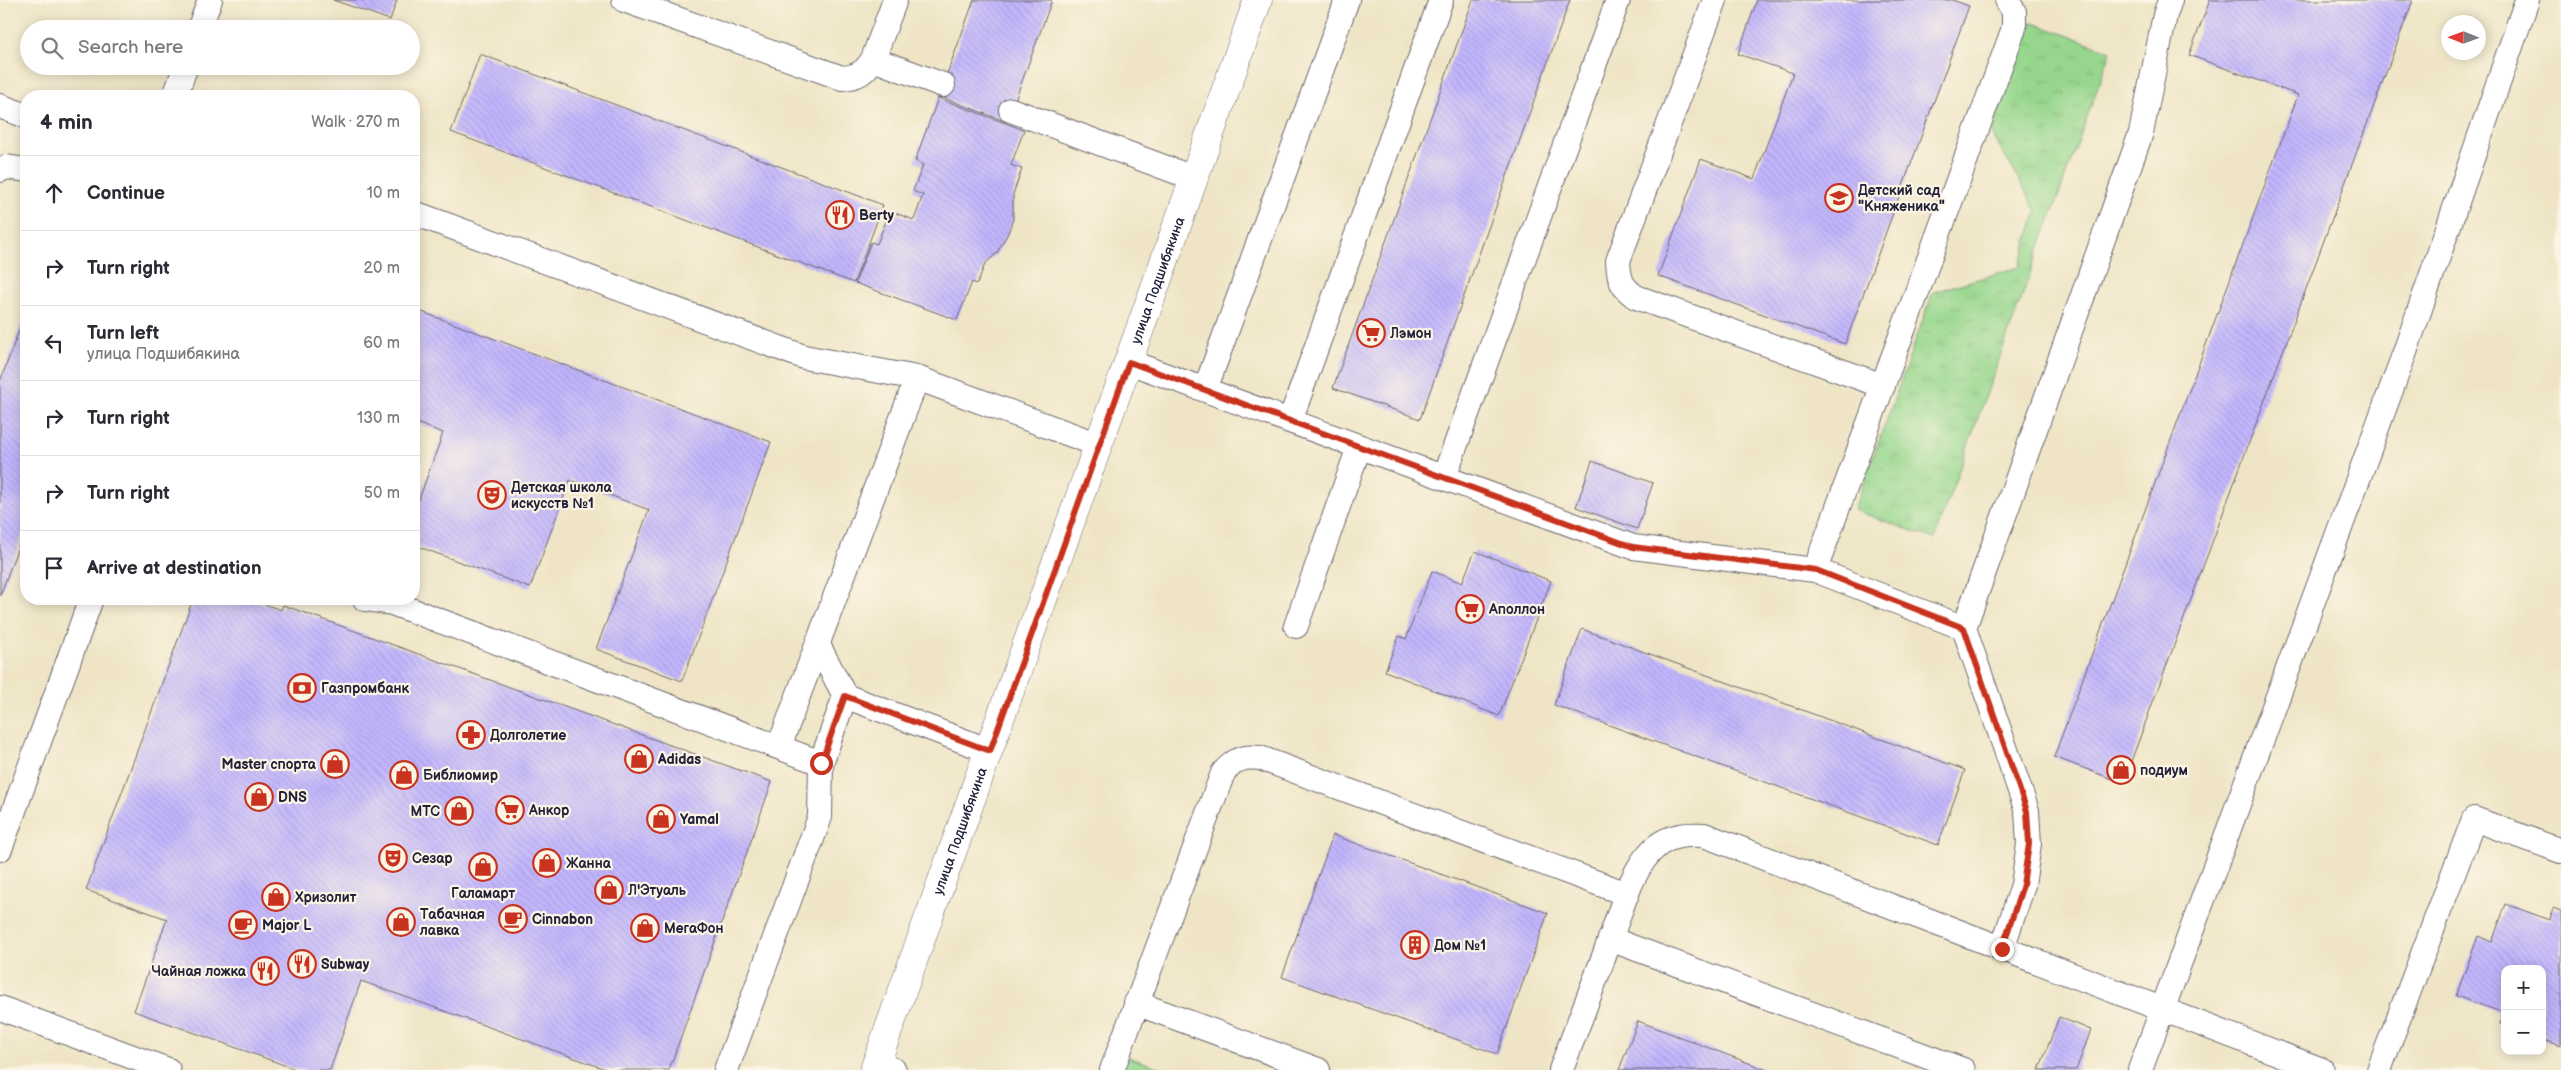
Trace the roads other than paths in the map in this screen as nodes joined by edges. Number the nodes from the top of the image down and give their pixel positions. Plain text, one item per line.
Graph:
1 (210, 0) edge
2 (624, 0) edge
3 (895, 0) edge
4 (1258, 0) edge
5 (1347, 0) edge
6 (1441, 0) edge
7 (1618, 0) edge
8 (1716, 0) edge
9 (2007, 0) edge
10 (2170, 0) edge
11 (2527, 0) edge
12 (202, 20) edge
13 (873, 59) junction
14 (183, 75) edge
15 (943, 85) dead end
16 (177, 90) edge
17 (0, 106) edge
18 (1011, 110) dead end
19 (20, 114) edge
20 (20, 169) edge
21 (0, 170) edge
22 (1193, 178) junction
23 (420, 216) edge
24 (1129, 362) junction
25 (917, 378) junction
26 (1883, 386) junction
27 (1205, 390) junction
28 (1290, 421) junction
29 (1099, 445) junction
30 (1359, 447) junction
31 (1444, 477) junction
32 (1816, 570) junction
33 (89, 605) edge
34 (397, 605) edge
35 (1296, 626) dead end
36 (1964, 628) junction
37 (818, 645) junction
38 (845, 696) junction
39 (779, 747) junction
40 (990, 751) junction
41 (821, 763) junction
42 (0, 849) edge
43 (2561, 852) edge
44 (1627, 894) junction
45 (1610, 939) junction
46 (2002, 949) junction
47 (1136, 1003) junction
48 (0, 1008) edge
49 (2162, 1010) junction
50 (881, 1068) edge
51 (168, 1070) edge
52 (726, 1070) edge
53 (1112, 1070) edge
54 (1318, 1070) edge
55 (1561, 1070) edge
56 (1963, 1070) edge
57 (2140, 1070) edge
58 (2322, 1070) edge
59 (2379, 1070) edge

1 - 12 lane
2 - 13 lane
3 - 13 lane
4 - 22 street, улица Подшибякина
5 - 27 lane
6 - 28 lane
7 - 31 lane
8 - 26 lane
9 - 26 lane
10 - 36 lane
11 - 49 lane
13 - 15 lane
14 - 16 lane
17 - 19 lane
18 - 22 lane
20 - 21 lane
22 - 24 street, улица Подшибякина
23 - 25 lane
24 - 27 lane
24 - 29 street, улица Подшибякина
25 - 29 lane
25 - 37 lane
26 - 32 lane
27 - 28 lane
28 - 30 lane
29 - 40 street, улица Подшибякина
30 - 31 lane
30 - 35 lane
31 - 32 lane
32 - 36 lane
33 - 42 lane
34 - 39 lane
36 - 46 lane
37 - 38 lane
37 - 39 lane
38 - 40 lane
38 - 41 lane
39 - 41 lane
40 - 50 street, улица Подшибякина
41 - 52 lane
43 - 59 lane
44 - 45 lane
44 - 46 lane
44 - 47 lane
45 - 55 lane
45 - 56 lane
46 - 49 lane
47 - 53 lane
47 - 54 lane
48 - 51 lane
49 - 57 lane
49 - 58 lane

